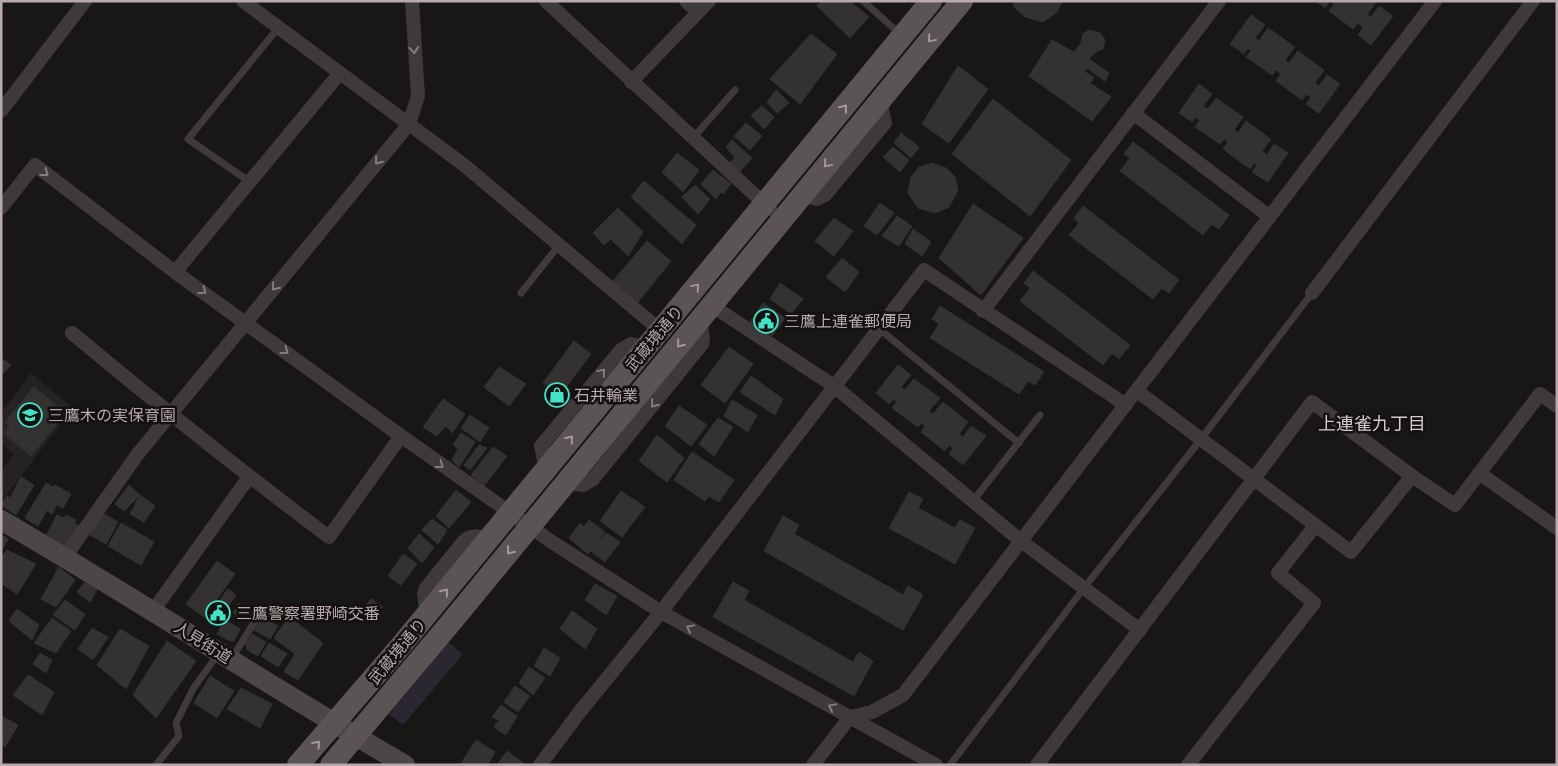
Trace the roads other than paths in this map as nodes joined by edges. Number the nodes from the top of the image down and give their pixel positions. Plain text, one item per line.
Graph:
1 (85, 1) edge
2 (243, 1) edge
3 (412, 1) edge
4 (546, 1) edge
5 (686, 1) edge
6 (709, 1) edge
7 (863, 1) edge
8 (945, 1) edge
9 (962, 1) edge
10 (1219, 1) edge
11 (1435, 1) edge
12 (1533, 1) edge
13 (925, 8) edge
14 (698, 12) junction
15 (278, 28) junction
16 (903, 36) junction
17 (340, 73) junction
18 (631, 82) junction
19 (734, 90) dead end
20 (1, 112) edge
21 (1133, 113) junction
22 (409, 124) junction
23 (693, 138) junction
24 (250, 182) junction
25 (764, 204) junction
26 (1, 208) edge
27 (1270, 217) junction
28 (781, 220) junction
29 (559, 245) junction
30 (176, 272) junction
31 (521, 293) dead end
32 (1312, 293) joint
33 (983, 311) junction
34 (706, 313) junction
35 (246, 322) junction
36 (878, 328) junction
37 (660, 330) junction
38 (72, 333) dead end
39 (834, 386) junction
40 (1137, 390) junction
41 (1126, 404) junction
42 (1557, 406) edge
43 (170, 415) junction
44 (1040, 415) dead end
45 (401, 436) junction
46 (1202, 439) junction
47 (1019, 443) junction
48 (1479, 473) junction
49 (1412, 476) junction
50 (249, 477) junction
51 (1254, 479) junction
52 (973, 501) junction
53 (509, 513) junction
54 (1, 520) edge
55 (530, 526) junction
56 (1315, 526) junction
57 (1557, 528) edge
58 (1021, 540) junction
59 (65, 557) junction
60 (1084, 588) junction
61 (153, 611) junction
62 (662, 612) junction
63 (258, 616) dead end
64 (1140, 630) junction
65 (225, 656) junction
66 (872, 712) junction
67 (850, 717) junction
68 (335, 723) junction
69 (883, 736) junction
70 (356, 737) junction
71 (156, 765) edge
72 (298, 765) edge
73 (331, 765) edge
74 (405, 765) edge
75 (540, 765) edge
76 (813, 765) edge
77 (936, 765) edge
78 (950, 765) edge
79 (1037, 765) edge
80 (1188, 765) edge

1 - 20 street
2 - 15 street
3 -> 22 street
4 - 18 street
5 - 14 street
6 - 14 street
7 - 16 lane
8 - 13 main road
9 -> 28 main road, 武蔵境通り
10 - 21 street
11 - 27 street
12 - 32 street
13 - 16 main road, 武蔵境通り
14 - 18 street
15 - 17 street
15 - 24 lane
25 -> 16 main road, 武蔵境通り
17 - 22 street
17 - 24 street
18 - 23 street
19 - 23 lane
21 - 27 street
21 - 33 street
22 - 29 street
22 -> 35 street
23 - 25 street
24 - 30 street
25 - 28 street
37 -> 25 main road, 武蔵境通り
26 -> 30 street
27 - 40 street
28 - 34 main road, 武蔵境通り
29 - 31 lane
29 - 37 street
30 -> 35 street
32 - 46 lane
33 - 36 street
33 - 41 street
34 - 39 street
34 -> 55 main road, 武蔵境通り
35 - 43 street
35 -> 45 street
36 - 39 street
36 - 47 lane
53 -> 37 main road, 武蔵境通り
38 - 43 street
39 - 52 street
39 - 62 street
40 - 41 street
40 - 46 street
41 - 58 street
42 - 48 street
43 - 50 street
43 - 59 street
44 - 47 lane
45 - 50 street
45 -> 53 street
46 - 51 street
46 - 60 lane
47 - 52 lane
48 - 49 street
48 - 57 street
49 - 51 street
49 - 56 street
50 - 61 street
51 - 56 street
51 - 64 street
52 - 58 street
53 - 55 street
68 -> 53 main road, 武蔵境通り
54 - 59 main road, 人見街道
55 - 62 street
55 -> 70 main road, 武蔵境通り
56 - 80 street
58 - 60 street
58 - 66 street
59 - 61 main road, 人見街道
60 - 64 street
60 - 78 lane
61 - 65 main road, 人見街道
67 -> 62 street
62 - 75 street
63 - 65 lane
64 - 79 street
65 - 68 main road, 人見街道
65 - 71 lane
66 - 67 street
66 - 69 street
67 - 69 street
67 - 76 street
68 - 70 main road, 人見街道
72 -> 68 main road, 武蔵境通り
69 - 77 street
70 - 73 main road, 武蔵境通り
70 - 74 main road, 人見街道

